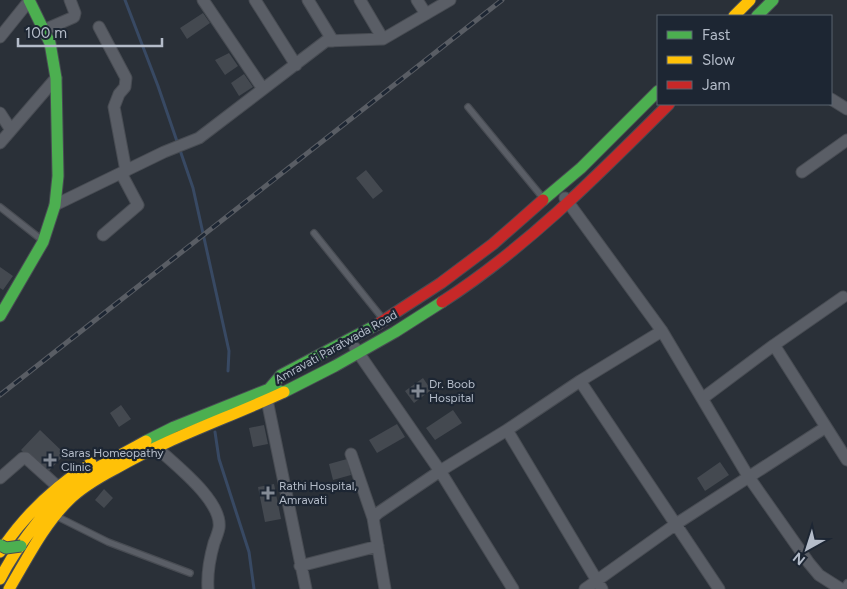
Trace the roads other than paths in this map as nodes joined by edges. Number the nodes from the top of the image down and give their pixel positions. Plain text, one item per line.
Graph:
1 (70, 0) edge
2 (203, 0) edge
3 (255, 0) edge
4 (308, 0) edge
5 (360, 0) edge
6 (417, 0) edge
7 (450, 0) edge
8 (750, 0) edge
9 (773, 0) edge
10 (29, 1) edge
11 (426, 14) junction
12 (735, 15) edge
13 (758, 15) edge
14 (99, 27) dead end
15 (44, 30) junction
16 (0, 37) edge
17 (383, 38) junction
18 (332, 41) junction
19 (296, 65) junction
20 (56, 78) junction
21 (263, 89) junction
22 (657, 92) edge
23 (832, 100) edge
24 (668, 105) edge
25 (468, 106) dead end
26 (847, 109) edge
27 (0, 113) edge
28 (11, 130) junction
29 (847, 140) edge
30 (0, 143) edge
31 (123, 172) junction
32 (802, 172) dead end
33 (558, 188) junction
34 (545, 200) junction
35 (568, 201) junction
36 (55, 205) junction
37 (0, 207) edge
38 (314, 233) dead end
39 (103, 235) dead end
40 (44, 242) junction
41 (843, 297) dead end
42 (0, 316) edge
43 (384, 321) junction
44 (662, 331) junction
45 (350, 340) junction
46 (774, 345) junction
47 (359, 353) junction
48 (281, 375) junction
49 (580, 381) junction
50 (266, 394) junction
51 (702, 398) junction
52 (826, 427) junction
53 (507, 430) junction
54 (156, 447) junction
55 (351, 454) dead end
56 (847, 460) edge
57 (440, 471) junction
58 (748, 476) junction
59 (0, 478) edge
60 (57, 486) junction
61 (56, 516) junction
62 (374, 518) junction
63 (676, 524) junction
64 (0, 545) edge
65 (21, 546) junction
66 (378, 546) junction
67 (0, 552) edge
68 (300, 566) junction
69 (190, 573) dead end
70 (0, 579) edge
71 (847, 582) edge
72 (599, 585) edge
73 (9, 589) edge
74 (208, 589) edge
75 (306, 589) edge
76 (385, 589) edge
77 (513, 589) edge
78 (585, 589) edge
79 (719, 589) edge
80 (842, 589) edge

1 - 15 street
2 - 21 street
3 - 19 street
4 - 18 street
5 - 17 street
6 - 11 street
7 - 11 street
8 - 12 main road
9 - 13 main road
10 - 15 main road
10 - 16 street
11 - 17 street
14 - 31 street
15 - 20 main road
17 - 18 street
18 - 19 street
19 - 21 street
20 - 28 street
20 - 36 main road
21 - 31 street
22 - 33 main road
23 - 26 street
24 - 35 main road, Amravati Paratwada Road
25 - 34 lane
27 - 28 street
28 - 30 street
29 - 32 street
31 - 36 street
31 - 39 street
33 - 34 main road
33 - 35 street
34 - 43 main road
35 - 44 street
35 - 47 main road, Amravati Paratwada Road
36 - 40 main road
37 - 40 lane
38 - 43 lane
40 - 42 main road
41 - 46 street
43 - 45 main road
44 - 49 street
44 - 51 street
45 - 47 street
45 - 48 main road
46 - 51 street
46 - 52 street
47 - 50 main road, Amravati Paratwada Road
47 - 57 street
48 - 50 main road
48 - 60 main road
49 - 53 street
49 - 63 street
50 - 54 main road, Amravati Paratwada Road
50 - 65 main road, Amravati Paratwada Road
50 - 68 street
51 - 58 street
52 - 56 street
52 - 58 street
53 - 57 street
53 - 72 street
54 - 61 main road, Amravati Paratwada Road
54 - 74 street
55 - 62 street
57 - 62 street
57 - 77 street
58 - 63 street
58 - 80 street
59 - 60 street
60 - 67 main road
61 - 69 lane
61 - 73 main road, Amravati Paratwada Road
62 - 66 street
63 - 72 street
63 - 79 street
64 - 65 main road, bridge
65 - 70 main road, Amravati Paratwada Road
66 - 68 street
66 - 76 street
68 - 75 street
71 - 80 lane
72 - 78 street

